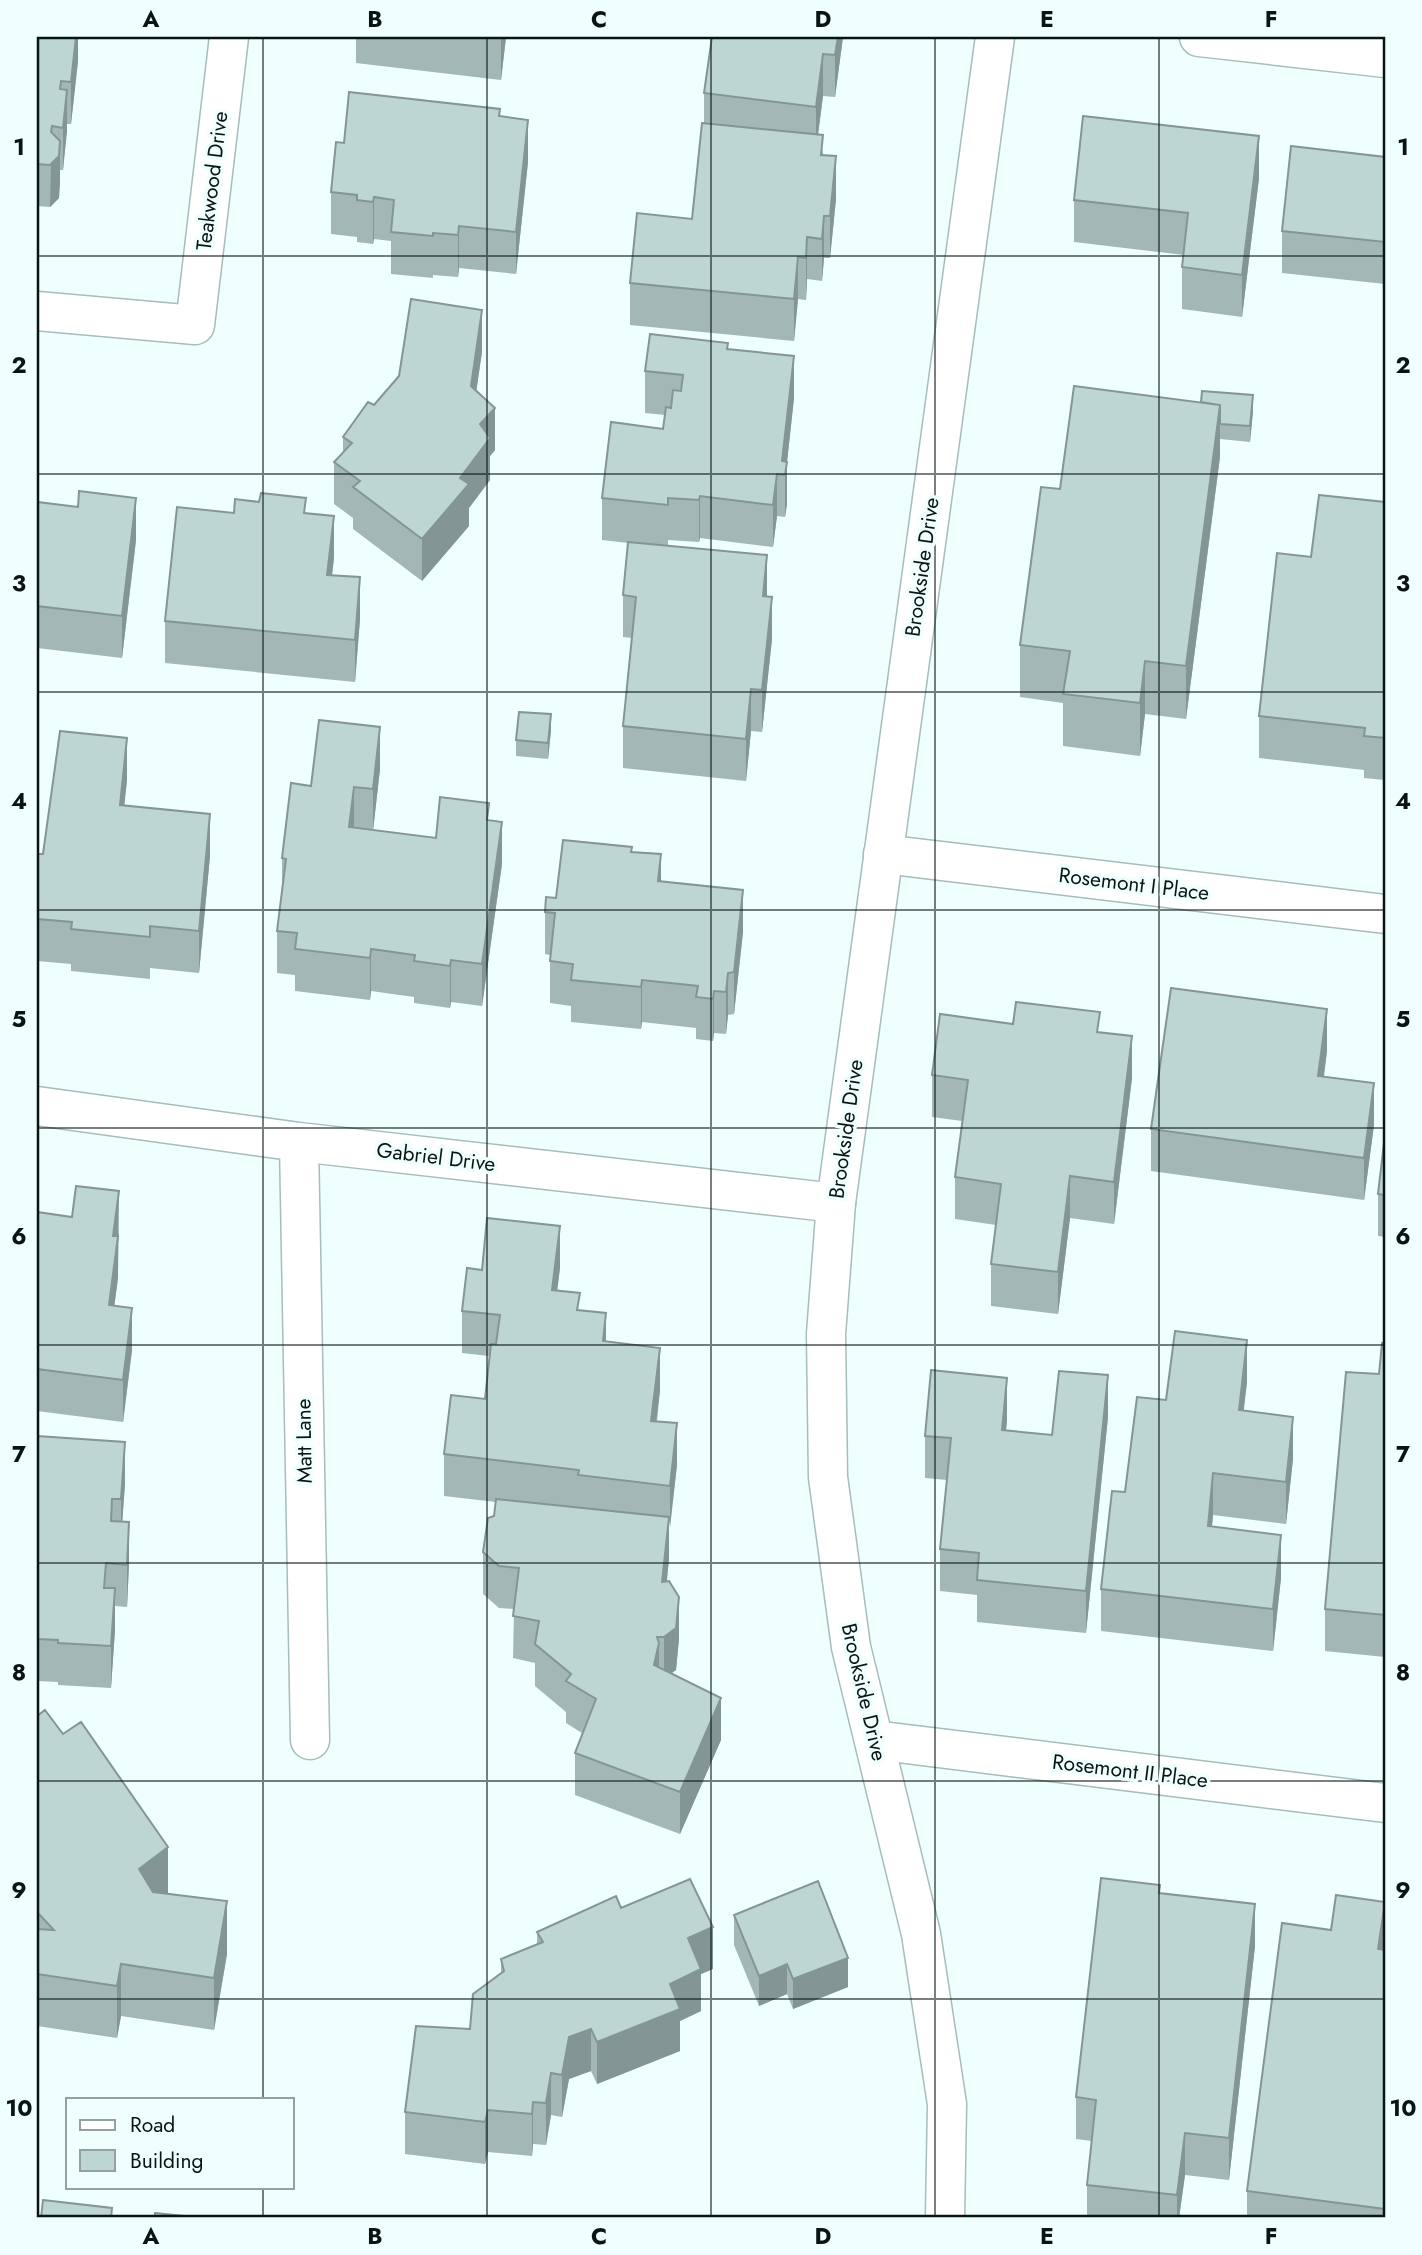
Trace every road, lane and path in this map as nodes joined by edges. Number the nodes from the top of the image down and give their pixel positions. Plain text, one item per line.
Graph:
1 (229, 37) edge
2 (995, 37) edge
3 (1199, 37) edge
4 (1385, 58) edge
5 (37, 311) edge
6 (883, 854) junction
7 (1385, 914) edge
8 (37, 1106) edge
9 (299, 1142) junction
10 (836, 1203) junction
11 (310, 1740) dead end
12 (874, 1740) junction
13 (1385, 1803) edge
14 (945, 2218) edge

1 - 5 street, Teakwood Drive
2 - 6 street, Brookside Drive
3 - 4 street
6 - 7 street, Rosemont I Place
6 - 10 street, Brookside Drive
8 - 9 street, Gabriel Drive
9 - 10 street, Gabriel Drive
9 - 11 street, Matt Lane
10 - 12 street, Brookside Drive
12 - 13 street, Rosemont II Place
12 - 14 street, Brookside Drive

